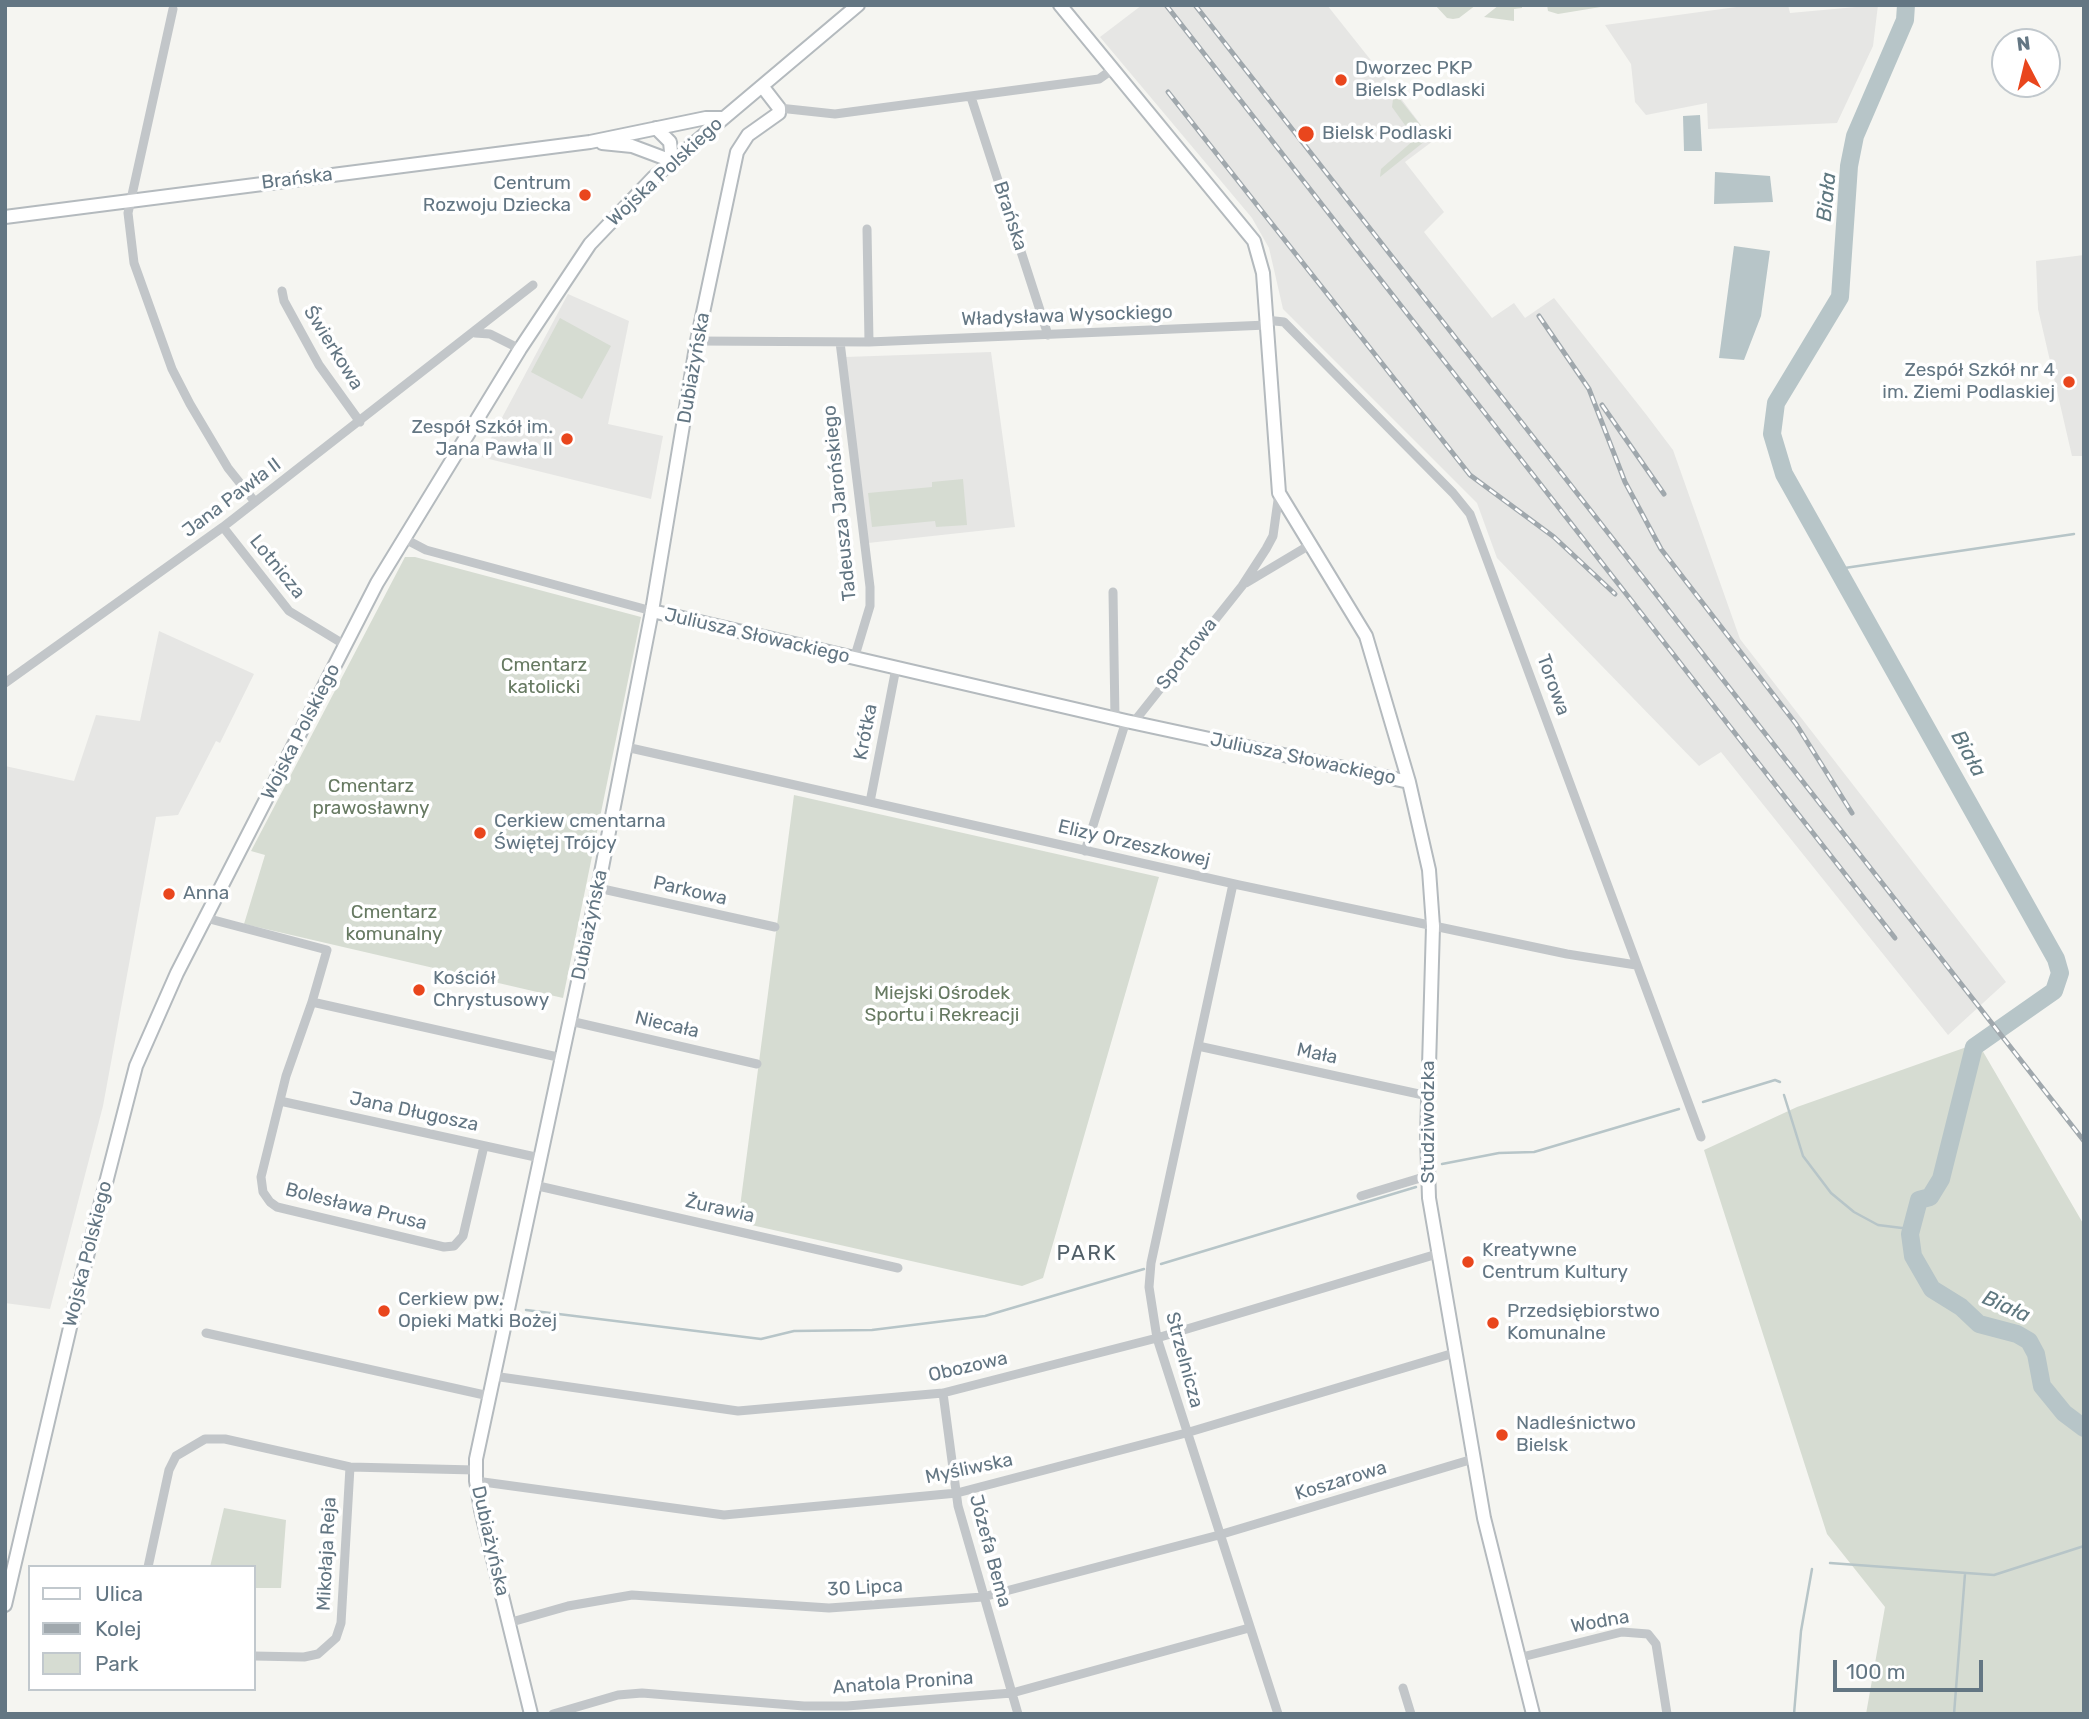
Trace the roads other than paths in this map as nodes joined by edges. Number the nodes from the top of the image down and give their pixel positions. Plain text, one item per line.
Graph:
1 (858, 5) edge
2 (1060, 5) edge
3 (173, 9) dead end
4 (1113, 69) junction
5 (762, 86) junction
6 (971, 97) junction
7 (779, 108) junction
8 (723, 118) junction
9 (656, 128) junction
10 (590, 142) junction
11 (649, 154) junction
12 (672, 161) junction
13 (654, 177) junction
14 (130, 201) junction
15 (5, 217) edge
16 (867, 229) dead end
17 (533, 285) dead end
18 (282, 291) dead end
19 (1266, 323) junction
20 (475, 333) junction
21 (1048, 335) junction
22 (697, 341) junction
23 (840, 342) junction
24 (869, 342) junction
25 (520, 349) junction
26 (360, 422) junction
27 (1279, 493) junction
28 (256, 502) junction
29 (223, 527) junction
30 (403, 538) junction
31 (1308, 545) junction
32 (1242, 586) junction
33 (1114, 592) dead end
34 (652, 611) junction
35 (345, 645) junction
36 (854, 659) junction
37 (896, 668) junction
38 (5, 683) edge
39 (1124, 721) junction
40 (626, 747) junction
41 (1409, 782) junction
42 (870, 802) junction
43 (1085, 851) junction
44 (1233, 884) junction
45 (598, 888) junction
46 (206, 918) junction
47 (1433, 926) junction
48 (775, 928) dead end
49 (1636, 965) junction
50 (312, 1002) junction
51 (570, 1021) junction
52 (1198, 1046) junction
53 (562, 1058) junction
54 (757, 1064) dead end
55 (1428, 1096) junction
56 (280, 1101) junction
57 (1700, 1137) dead end
58 (484, 1146) junction
59 (540, 1158) junction
60 (1427, 1176) junction
61 (534, 1185) junction
62 (1361, 1196) dead end
63 (1437, 1254) junction
64 (898, 1268) dead end
65 (206, 1333) dead end
66 (1157, 1338) junction
67 (1454, 1353) junction
68 (493, 1376) junction
69 (943, 1393) junction
70 (489, 1396) junction
71 (1186, 1433) junction
72 (1473, 1459) junction
73 (350, 1467) junction
74 (476, 1476) junction
75 (957, 1493) junction
76 (1219, 1535) junction
77 (148, 1565) edge
78 (9, 1573) edge
79 (983, 1597) junction
80 (5, 1605) edge
81 (508, 1623) junction
82 (1249, 1628) junction
83 (256, 1656) edge
84 (1518, 1658) junction
85 (1403, 1688) dead end
86 (1012, 1693) junction
87 (531, 1714) edge
88 (553, 1714) edge
89 (1018, 1714) edge
90 (1278, 1714) edge
91 (1411, 1714) edge
92 (1533, 1714) edge
93 (1667, 1714) edge

1 - 5 street, Wojska Polskiego
2 - 4 street, Sportowa
3 - 14 street
4 - 6 street
4 - 19 street, Sportowa
5 - 7 street
5 - 8 street, Wojska Polskiego
6 - 7 street
6 - 21 street, Brańska
7 - 22 street, Dubiażyńska
8 - 9 street, Brańska
8 - 12 street, Wojska Polskiego
9 - 10 street, Brańska
9 - 12 street
10 - 11 street, Brańska
10 - 14 street, Brańska
11 - 12 street, Brańska
11 - 13 street
12 - 13 street, Wojska Polskiego
13 - 25 street, Wojska Polskiego
14 - 15 street, Brańska
14 - 28 street
16 - 24 street
17 - 20 street, Jana Pawła II
18 - 26 street, Świerkowa
19 - 21 street, Władysława Wysockiego
19 - 27 street, Sportowa
19 - 49 street, Torowa
20 - 25 street
20 - 26 street, Jana Pawła II
21 - 24 street, Władysława Wysockiego
22 - 23 street, Władysława Wysockiego
22 - 34 street, Dubiażyńska
23 - 24 street, Władysława Wysockiego
23 - 36 street, Tadeusza Jarońskiego
25 - 30 street, Wojska Polskiego
26 - 28 street, Jana Pawła II
27 - 31 street, Sportowa
27 - 32 street, Sportowa
28 - 29 street, Jana Pawła II
29 - 35 street, Lotnicza
29 - 38 street, Jana Pawła II
30 - 34 street, Juliusza Słowackiego
30 - 35 street, Wojska Polskiego
31 - 32 street, Sportowa
31 - 41 street, Studziwodzka
32 - 39 street, Sportowa
33 - 39 street
34 - 36 street, Juliusza Słowackiego
34 - 40 street, Dubiażyńska
35 - 46 street, Wojska Polskiego
36 - 37 street, Juliusza Słowackiego
37 - 39 street, Juliusza Słowackiego
37 - 42 street, Krótka
39 - 41 street, Juliusza Słowackiego
39 - 43 street, Sportowa
40 - 42 street, Elizy Orzeszkowej
40 - 45 street, Dubiażyńska
41 - 47 street, Studziwodzka
42 - 43 street, Elizy Orzeszkowej
43 - 44 street, Elizy Orzeszkowej
44 - 47 street, Elizy Orzeszkowej
44 - 52 street, Strzelnicza
45 - 48 street, Parkowa
45 - 51 street, Dubiażyńska
46 - 50 street, Bolesława Prusa
46 - 78 street, Wojska Polskiego
47 - 49 street, Elizy Orzeszkowej
47 - 55 street, Studziwodzka
49 - 57 street, Torowa
50 - 53 street
50 - 56 street, Bolesława Prusa
51 - 53 street, Dubiażyńska
51 - 54 street, Niecała
52 - 55 street, Mała
52 - 66 street, Strzelnicza
53 - 59 street, Dubiażyńska
55 - 60 street, Studziwodzka
56 - 58 street, Jana Długosza
56 - 58 street, Bolesława Prusa
58 - 59 street, Jana Długosza
59 - 61 street, Dubiażyńska
60 - 62 street
60 - 63 street, Studziwodzka
61 - 64 street, Żurawia
61 - 68 street, Dubiażyńska
63 - 66 street, Obozowa
63 - 67 street, Studziwodzka
65 - 70 street
66 - 69 street, Obozowa
66 - 71 street, Strzelnicza
67 - 71 street, Myśliwska
67 - 72 street, Studziwodzka
68 - 69 street, Obozowa
68 - 70 street, Dubiażyńska
69 - 75 street, Józefa Bema
70 - 74 street, Dubiażyńska
71 - 75 street, Myśliwska
71 - 76 street, Strzelnicza
72 - 76 street, Koszarowa
72 - 84 street, Studziwodzka
73 - 74 street
73 - 77 street
73 - 83 street, Mikołaja Reja
74 - 75 street, Myśliwska
74 - 81 street, Dubiażyńska
75 - 79 street, Józefa Bema
76 - 79 street, 30 Lipca
76 - 82 street, Strzelnicza
78 - 80 street, Wojska Polskiego
79 - 81 street, 30 Lipca
79 - 86 street, Józefa Bema
81 - 87 street, Dubiażyńska
82 - 86 street, Anatola Pronina
82 - 90 street, Strzelnicza
84 - 92 street, Studziwodzka
84 - 93 street, Wodna
85 - 91 street
86 - 88 street, Anatola Pronina
86 - 89 street, Józefa Bema

